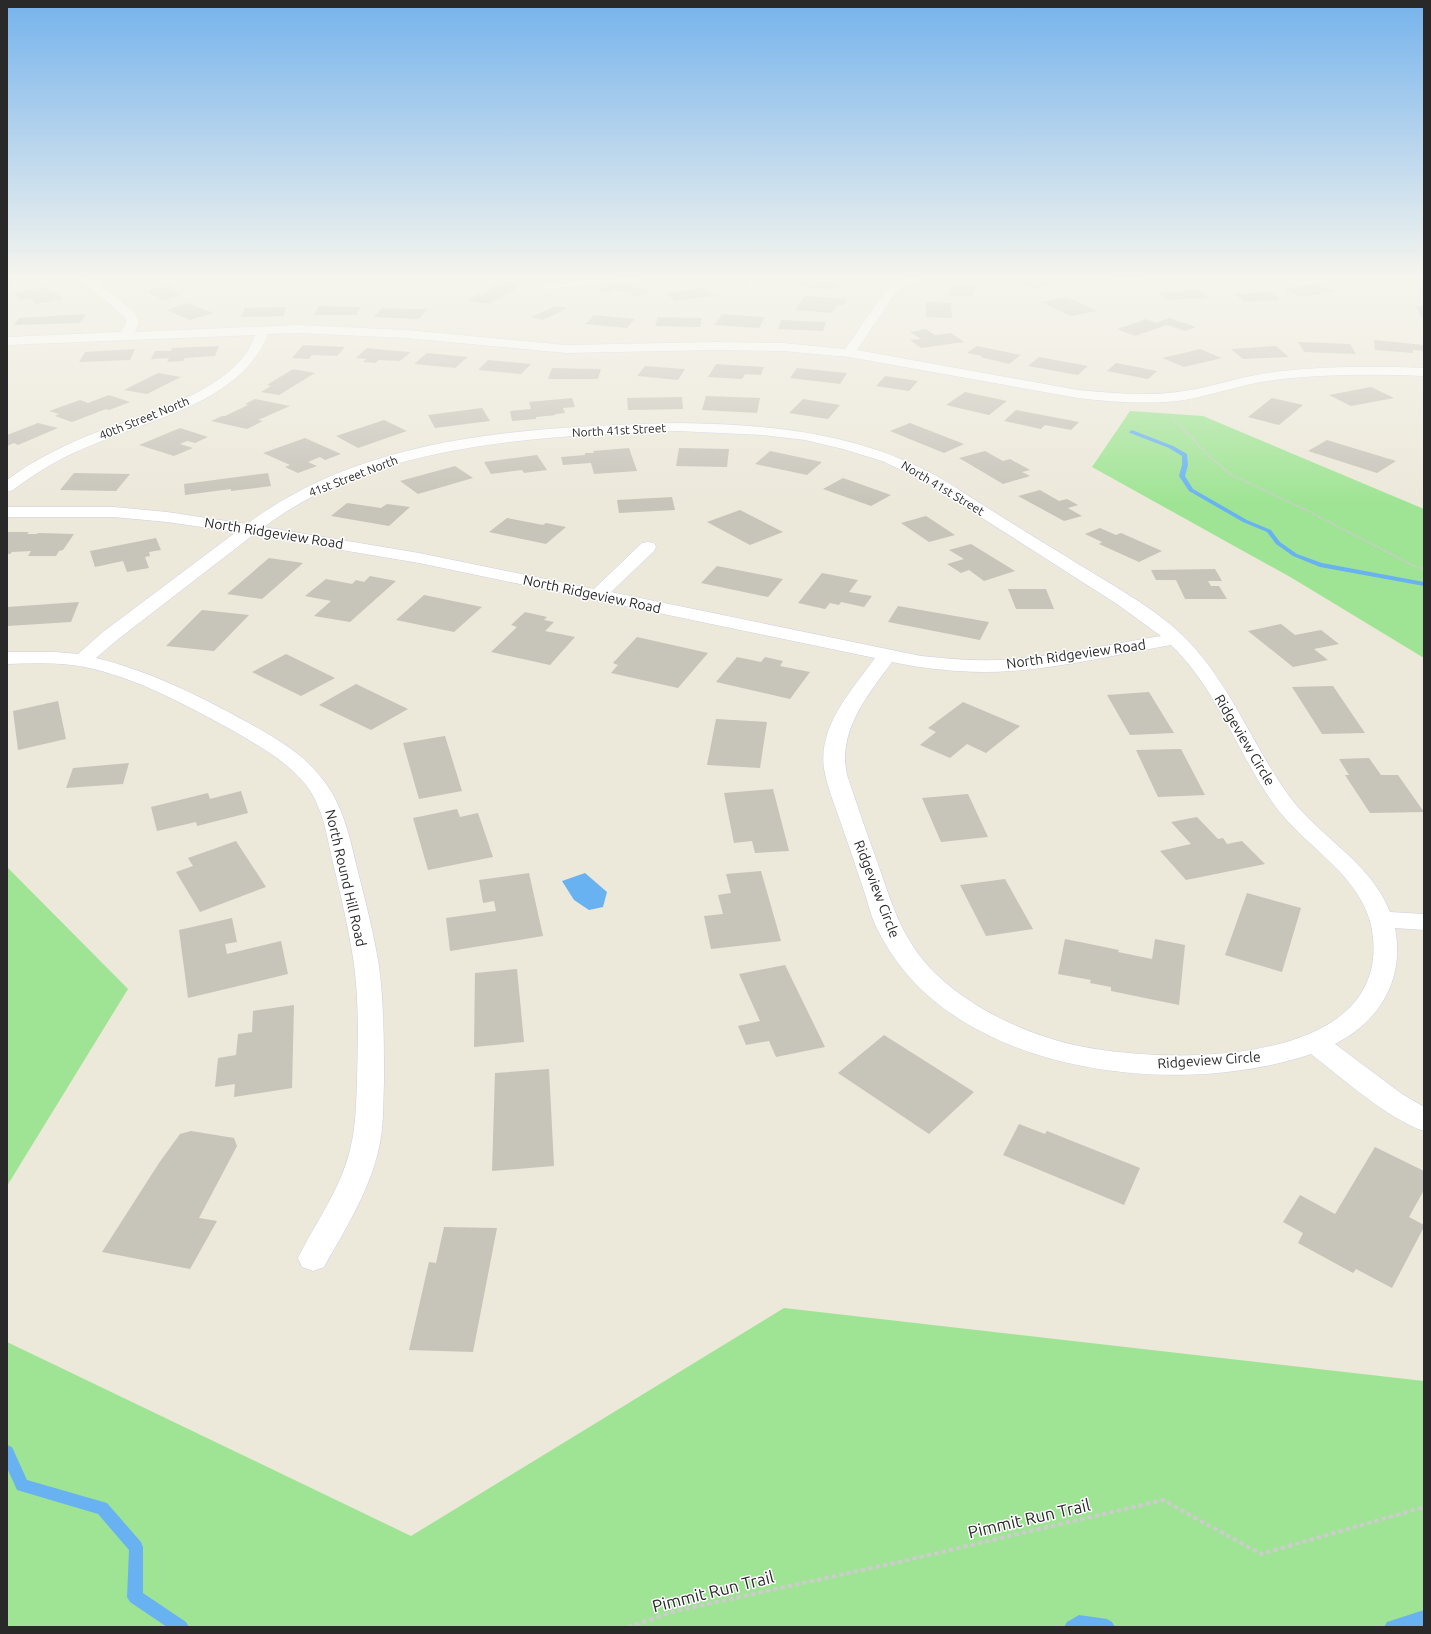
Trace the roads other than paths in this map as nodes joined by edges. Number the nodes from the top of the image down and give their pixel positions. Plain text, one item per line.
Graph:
1 (252, 351) edge
2 (824, 351) edge
3 (851, 351) edge
4 (849, 354) junction
5 (1424, 372) edge
6 (510, 438) joint
7 (7, 487) edge
8 (7, 512) edge
9 (250, 530) junction
10 (648, 547) dead end
11 (598, 595) junction
12 (1175, 639) junction
13 (886, 656) junction
14 (7, 658) edge
15 (82, 661) junction
16 (1381, 919) junction
17 (1424, 922) edge
18 (1315, 1043) junction
19 (1424, 1120) edge
20 (313, 1258) dead end

1 - 7 street, 40th Street North
2 - 4 street
3 - 4 street
4 - 5 street
6 - 9 street, 41st Street North
6 - 12 street, North 41st Street
8 - 9 street, North Ridgeview Road
9 - 11 street, North Ridgeview Road
9 - 15 street, 41st Street North
10 - 11 street
11 - 13 street, North Ridgeview Road
12 - 13 street, North Ridgeview Road
12 - 16 street, Ridgeview Circle
13 - 18 street, Ridgeview Circle
14 - 15 street, North Round Hill Road
15 - 20 street, North Round Hill Road
16 - 17 street
16 - 18 street, Ridgeview Circle
18 - 19 street

